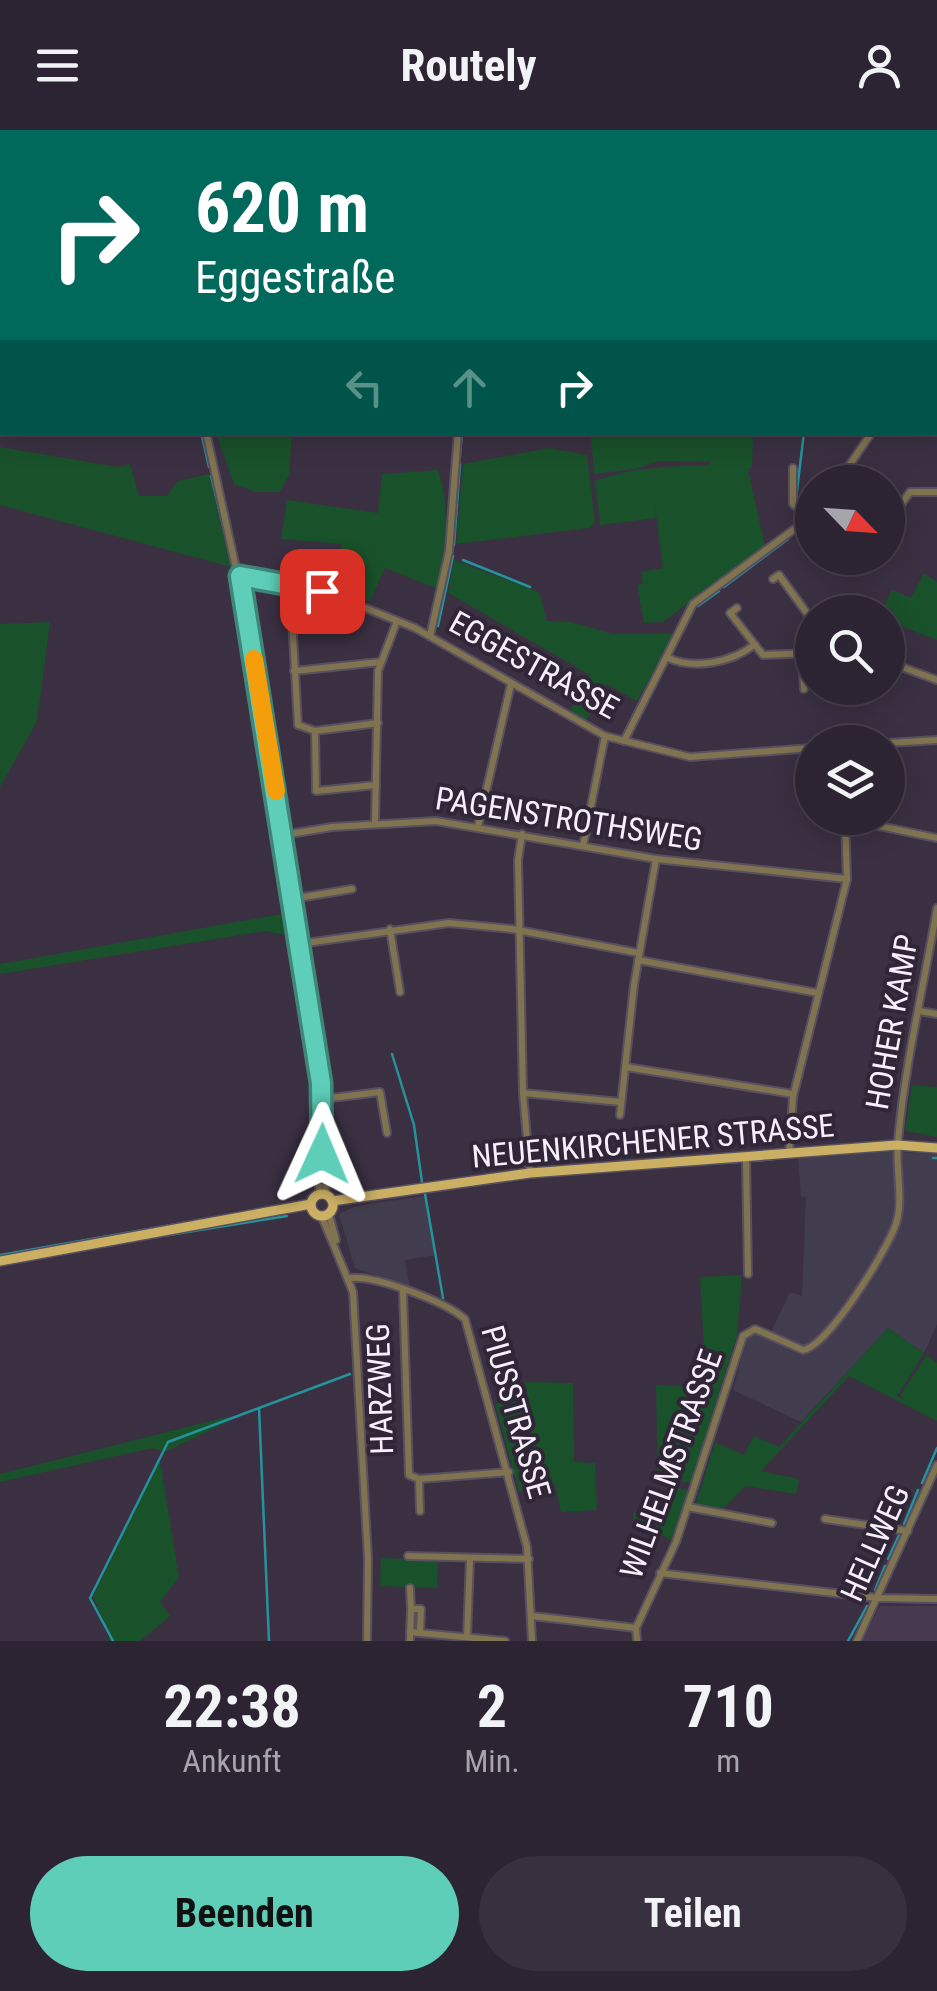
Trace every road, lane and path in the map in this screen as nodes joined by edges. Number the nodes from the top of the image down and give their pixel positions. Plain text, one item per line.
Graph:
1 (207, 435) edge
2 (458, 435) edge
3 (870, 435) edge
4 (850, 465) edge
5 (792, 468) dead end
6 (937, 492) edge
7 (905, 501) edge
8 (795, 506) edge
9 (795, 529) edge
10 (240, 576) junction
11 (773, 579) dead end
12 (290, 583) junction
13 (795, 596) edge
14 (736, 608) dead end
15 (397, 621) junction
16 (430, 636) junction
17 (754, 645) junction
18 (795, 654) edge
19 (668, 658) junction
20 (380, 662) junction
21 (905, 668) edge
22 (294, 671) junction
23 (937, 680) edge
24 (510, 684) junction
25 (378, 723) junction
26 (315, 731) junction
27 (606, 736) junction
28 (937, 740) edge
29 (624, 741) junction
30 (905, 742) edge
31 (795, 749) edge
32 (376, 785) junction
33 (375, 823) junction
34 (478, 826) junction
35 (905, 831) edge
36 (283, 834) junction
37 (522, 834) junction
38 (845, 835) edge
39 (937, 838) edge
40 (584, 846) junction
41 (656, 859) junction
42 (847, 879) junction
43 (352, 889) dead end
44 (292, 899) junction
45 (937, 908) edge
46 (390, 929) junction
47 (519, 932) junction
48 (300, 944) junction
49 (639, 956) junction
50 (400, 992) dead end
51 (819, 994) junction
52 (919, 1011) junction
53 (937, 1014) edge
54 (626, 1067) junction
55 (523, 1093) junction
56 (793, 1094) junction
57 (323, 1099) junction
58 (622, 1102) junction
59 (620, 1116) dead end
60 (387, 1133) dead end
61 (898, 1145) junction
62 (937, 1148) edge
63 (789, 1153) junction
64 (746, 1156) junction
65 (530, 1173) junction
66 (323, 1205) junction
67 (0, 1262) edge
68 (748, 1274) dead end
69 (350, 1278) junction
70 (403, 1290) junction
71 (937, 1465) edge
72 (509, 1472) junction
73 (419, 1479) junction
74 (688, 1506) junction
75 (420, 1511) dead end
76 (825, 1519) dead end
77 (772, 1522) dead end
78 (908, 1531) junction
79 (408, 1556) dead end
80 (470, 1559) junction
81 (529, 1559) junction
82 (660, 1573) junction
83 (410, 1588) dead end
84 (878, 1598) junction
85 (937, 1600) edge
86 (411, 1609) junction
87 (532, 1616) junction
88 (636, 1628) junction
89 (420, 1632) junction
90 (410, 1636) edge
91 (467, 1637) junction
92 (367, 1641) edge
93 (505, 1641) edge
94 (532, 1641) edge
95 (637, 1641) edge
96 (857, 1641) edge

1 - 10 street
2 - 16 street
3 - 4 street
5 - 8 street
6 - 7 street
9 - 19 street
10 - 12 street, EGGESTRASSE
10 - 36 street
11 - 13 street
12 - 15 street, EGGESTRASSE
12 - 22 street
14 - 17 street
15 - 16 street, EGGESTRASSE
15 - 20 street
16 - 24 street, EGGESTRASSE
17 - 18 street
17 - 19 street
19 - 29 street
20 - 22 street
20 - 25 street
21 - 23 street
22 - 26 street
24 - 27 street, EGGESTRASSE
24 - 34 street
25 - 26 street
25 - 32 street
26 - 32 street
27 - 29 street, EGGESTRASSE
27 - 40 street
28 - 30 street
29 - 31 street, EGGESTRASSE
32 - 33 street
33 - 34 street, PAGENSTROTHSWEG
33 - 36 street, PAGENSTROTHSWEG
34 - 37 street, PAGENSTROTHSWEG
35 - 39 street
36 - 44 street
37 - 40 street, PAGENSTROTHSWEG
37 - 47 street
38 - 42 street
40 - 41 street, PAGENSTROTHSWEG
41 - 42 street, PAGENSTROTHSWEG
41 - 49 street
42 - 51 street
43 - 44 street
44 - 48 street
45 - 52 street, HOHER KAMP
46 - 47 street
46 - 48 street
46 - 50 street
47 - 49 street
47 - 55 street
48 - 57 street
49 - 51 street
49 - 54 street
51 - 56 street
52 - 53 street
52 - 61 street, HOHER KAMP
54 - 56 street
54 - 58 street
55 - 58 street
55 - 65 street
56 - 63 street
57 - 60 street
57 - 66 street
58 - 59 street
61 - 62 main road, NEUENKIRCHENER STRASSE
61 - 63 main road, NEUENKIRCHENER STRASSE
61 - 74 street, WILHELMSTRASSE
63 - 64 main road, NEUENKIRCHENER STRASSE
64 - 65 main road, NEUENKIRCHENER STRASSE
64 - 68 street
65 - 66 main road, NEUENKIRCHENER STRASSE
66 - 67 main road, NEUENKIRCHENER STRASSE
66 - 69 street
69 - 70 street, PIUSSTRASSE
69 - 92 street
70 - 72 street, PIUSSTRASSE
70 - 73 street, HARZWEG
71 - 78 street, HELLWEG
72 - 73 street, HARZWEG
72 - 81 street, PIUSSTRASSE
73 - 75 street, HARZWEG
74 - 77 street
74 - 82 street, WILHELMSTRASSE
76 - 78 street
78 - 84 street, HELLWEG
79 - 80 street
80 - 81 street
80 - 91 street
81 - 87 street, PIUSSTRASSE
82 - 84 street
82 - 88 street, WILHELMSTRASSE
83 - 86 street
84 - 85 street
84 - 96 street, HELLWEG
86 - 89 street
86 - 90 street
87 - 88 street, WILHELMSTRASSE
87 - 94 street, PIUSSTRASSE
88 - 95 street
89 - 90 street
89 - 91 street
91 - 93 street

